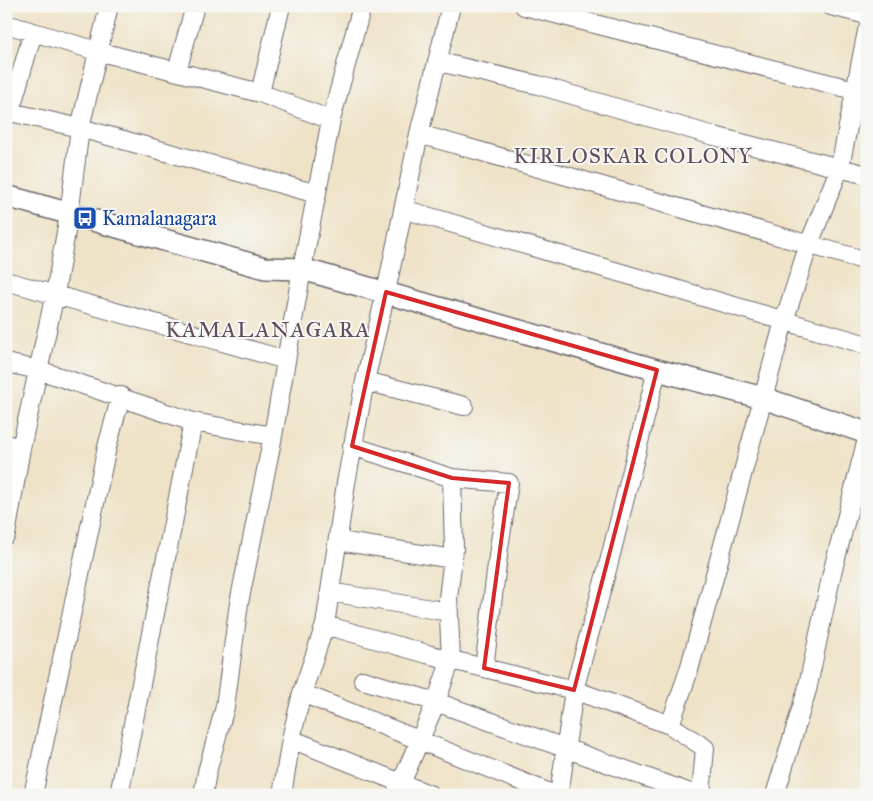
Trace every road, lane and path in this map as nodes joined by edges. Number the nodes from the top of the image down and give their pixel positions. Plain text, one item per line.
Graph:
1 (109, 6) edge
2 (195, 6) edge
3 (281, 6) edge
4 (362, 6) edge
5 (451, 6) edge
6 (524, 6) edge
7 (831, 6) edge
8 (568, 12) edge
9 (867, 15) edge
10 (6, 24) edge
11 (867, 31) edge
12 (33, 32) junction
13 (97, 51) junction
14 (439, 62) junction
15 (177, 71) junction
16 (861, 91) edge
17 (260, 93) junction
18 (8, 112) edge
19 (331, 120) junction
20 (80, 128) junction
21 (419, 134) junction
22 (840, 167) junction
23 (867, 175) edge
24 (317, 194) junction
25 (6, 196) edge
26 (403, 209) junction
27 (69, 215) junction
28 (809, 244) junction
29 (867, 261) edge
30 (302, 269) junction
31 (6, 281) edge
32 (386, 292) junction
33 (55, 294) junction
34 (784, 321) junction
35 (867, 345) edge
36 (286, 360) junction
37 (6, 363) edge
38 (39, 370) junction
39 (657, 370) junction
40 (365, 381) junction
41 (121, 396) junction
42 (763, 398) junction
43 (464, 406) dead end
44 (193, 422) junction
45 (867, 433) edge
46 (273, 436) junction
47 (867, 439) edge
48 (14, 446) edge
49 (352, 446) junction
50 (452, 478) junction
51 (7, 528) edge
52 (339, 541) junction
53 (453, 559) junction
54 (330, 592) junction
55 (449, 612) junction
56 (326, 625) junction
57 (451, 660) junction
58 (484, 668) junction
59 (363, 680) dead end
60 (574, 690) junction
61 (302, 693) junction
62 (436, 702) junction
63 (670, 725) junction
64 (290, 739) junction
65 (418, 741) junction
66 (565, 747) junction
67 (399, 788) edge
68 (287, 793) edge
69 (33, 795) edge
70 (119, 795) edge
71 (203, 795) edge
72 (431, 795) edge
73 (557, 795) edge
74 (696, 795) edge
75 (701, 795) edge
76 (775, 795) edge

1 - 13 street
2 - 15 street
3 - 17 street
4 - 19 street
5 - 14 street
6 - 8 street
7 - 9 street
8 - 16 street
10 - 12 street
11 - 16 street
12 - 13 street
12 - 18 street
13 - 15 street
13 - 20 street
14 - 21 street
14 - 22 street
15 - 17 street
16 - 22 street
17 - 19 street
18 - 20 street
19 - 24 street
20 - 24 street
20 - 27 street
21 - 26 street
21 - 28 street
22 - 23 street
22 - 28 street
24 - 30 street
25 - 27 street
26 - 32 street
26 - 34 street
27 - 30 street
27 - 33 street
28 - 29 street
28 - 34 street
30 - 32 street
30 - 36 street
31 - 33 street
32 - 39 street
32 - 40 street
33 - 36 street
33 - 38 street
34 - 35 street
34 - 42 street
36 - 46 street
37 - 38 street
38 - 41 street
38 - 48 street
39 - 42 street
39 - 60 street
40 - 43 street
40 - 49 street
41 - 44 street
41 - 69 street
42 - 45 street
42 - 63 street
44 - 46 street
44 - 70 street
46 - 71 street
47 - 76 street
48 - 51 street
49 - 50 street
49 - 52 street
50 - 53 street
50 - 58 street
52 - 53 street
52 - 54 street
53 - 55 street
54 - 55 street
54 - 56 street
55 - 57 street
56 - 57 street
56 - 61 street
57 - 58 street
57 - 62 street
58 - 60 street
59 - 62 street
60 - 63 street
60 - 66 street
61 - 64 street
61 - 65 street
62 - 65 street
62 - 66 street
63 - 75 street
64 - 67 street
64 - 68 street
65 - 67 street
65 - 73 street
66 - 73 street
66 - 74 street
67 - 72 street

